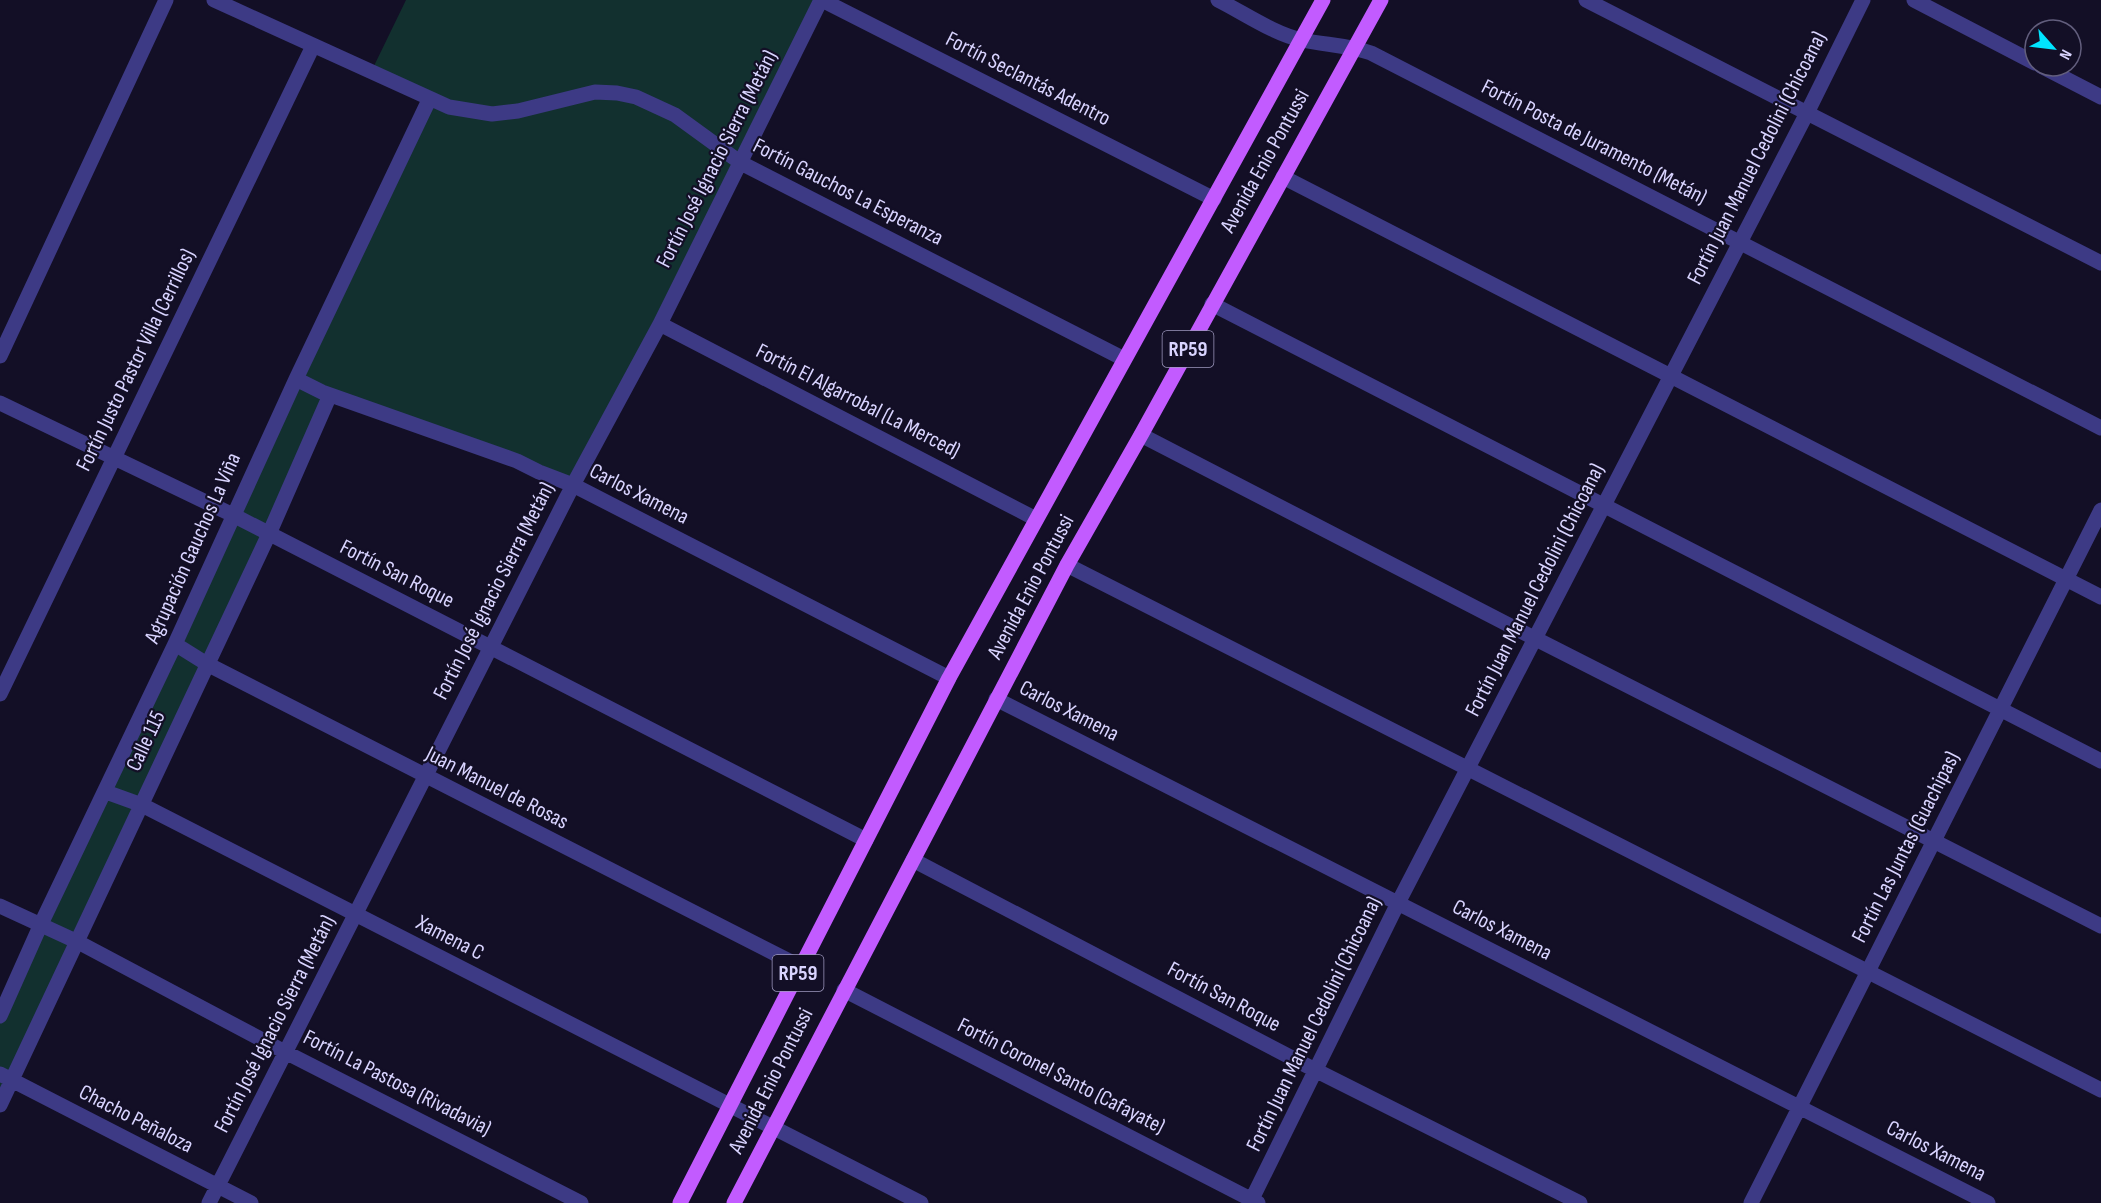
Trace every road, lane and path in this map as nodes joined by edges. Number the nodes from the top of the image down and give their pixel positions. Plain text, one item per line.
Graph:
1 (166, 0) edge
2 (214, 0) edge
3 (822, 0) edge
4 (1218, 0) edge
5 (1323, 0) edge
6 (1381, 0) edge
7 (1586, 0) edge
8 (1863, 0) edge
9 (1914, 0) edge
10 (1302, 40) junction
11 (313, 46) junction
12 (1354, 47) junction
13 (2023, 57) edge
14 (2064, 78) edge
15 (2101, 97) edge
16 (429, 100) junction
17 (1807, 113) junction
18 (741, 163) junction
19 (1283, 177) junction
20 (1214, 199) junction
21 (1739, 241) junction
22 (2101, 263) edge
23 (1212, 304) junction
24 (660, 324) junction
25 (0, 356) edge
26 (1124, 359) junction
27 (1671, 375) junction
28 (296, 379) junction
29 (330, 395) junction
30 (0, 404) edge
31 (2101, 428) edge
32 (1141, 435) junction
33 (114, 457) junction
34 (573, 486) junction
35 (1604, 505) junction
36 (2101, 510) edge
37 (233, 515) junction
38 (1036, 519) junction
39 (269, 534) junction
40 (1067, 565) junction
41 (2065, 579) junction
42 (2101, 597) edge
43 (1534, 638) junction
44 (175, 644) junction
45 (491, 649) junction
46 (207, 664) junction
47 (949, 678) junction
48 (0, 694) edge
49 (996, 699) junction
50 (2000, 710) junction
51 (2101, 761) edge
52 (1468, 768) junction
53 (425, 777) junction
54 (106, 792) junction
55 (142, 805) junction
56 (866, 840) junction
57 (1934, 841) junction
58 (913, 860) junction
59 (1398, 903) junction
60 (0, 906) edge
61 (355, 915) junction
62 (41, 924) junction
63 (2101, 927) edge
64 (78, 942) junction
65 (801, 967) junction
66 (1868, 972) junction
67 (844, 990) junction
68 (0, 1016) edge
69 (285, 1052) junction
70 (1317, 1071) junction
71 (6, 1077) edge
72 (2101, 1090) edge
73 (0, 1105) edge
74 (729, 1106) junction
75 (1801, 1107) junction
76 (772, 1127) junction
77 (218, 1186) junction
78 (1253, 1202) edge
79 (209, 1203) edge
80 (251, 1203) edge
81 (581, 1203) edge
82 (680, 1203) edge
83 (734, 1203) edge
84 (921, 1203) edge
85 (1580, 1203) edge
86 (1751, 1203) edge
87 (1988, 1203) edge

1 - 25 street
2 - 11 street, Fortín Gauchos La Esperanza
3 - 18 street, Fortín José Ignacio Sierra (Metán)
3 - 20 street, Fortín Seclantás Adentro
4 - 10 street, Fortín Posta de Juramento (Metán)
5 - 10 main road, Avenida Enio Pontussi / RP59
6 - 12 main road, Avenida Enio Pontussi / RP59
7 - 17 street
8 - 17 street, Fortín Juan Manuel Cedolini (Chicoana)
9 - 13 street
10 - 12 street, Fortín Posta de Juramento (Metán)
10 - 20 main road, Avenida Enio Pontussi / RP59
11 - 16 street, Fortín Gauchos La Esperanza
11 - 33 street, Fortín Justo Pastor Villa (Cerrillos)
12 - 19 main road, Avenida Enio Pontussi / RP59
12 - 21 street, Fortín Posta de Juramento (Metán)
14 - 15 street
16 - 18 street, Fortín Gauchos La Esperanza
16 - 28 street, Agrupación Gauchos La Viña
17 - 21 street, Fortín Juan Manuel Cedolini (Chicoana)
17 - 22 street
18 - 24 street, Fortín José Ignacio Sierra (Metán)
18 - 26 street, Fortín Gauchos La Esperanza
19 - 23 main road, Avenida Enio Pontussi / RP59
19 - 27 street
20 - 26 main road, Avenida Enio Pontussi / RP59
21 - 27 street, Fortín Juan Manuel Cedolini (Chicoana)
21 - 31 street, Fortín Posta de Juramento (Metán)
23 - 32 main road, Avenida Enio Pontussi / RP59
23 - 35 street
24 - 34 street, Fortín José Ignacio Sierra (Metán)
24 - 38 street, Fortín El Algarrobal (La Merced)
26 - 38 main road, Avenida Enio Pontussi / RP59
27 - 35 street, Fortín Juan Manuel Cedolini (Chicoana)
27 - 41 street
28 - 29 street, Carlos Xamena
28 - 37 street, Agrupación Gauchos La Viña
29 - 34 street, Carlos Xamena
29 - 39 street, Calle 115
30 - 33 street, Fortín San Roque
32 - 40 main road, Avenida Enio Pontussi / RP59
32 - 43 street
33 - 37 street, Fortín San Roque
33 - 48 street, Fortín Justo Pastor Villa (Cerrillos)
34 - 45 street, Fortín José Ignacio Sierra (Metán)
34 - 47 street, Carlos Xamena
35 - 43 street, Fortín Juan Manuel Cedolini (Chicoana)
35 - 50 street
36 - 41 street, Fortín Las Juntas (Guachipas)
37 - 39 street, Fortín San Roque
37 - 44 street, Agrupación Gauchos La Viña
38 - 47 main road, Avenida Enio Pontussi / RP59
39 - 45 street, Fortín San Roque
39 - 46 street, Calle 115
40 - 49 main road, Avenida Enio Pontussi / RP59
40 - 52 street
41 - 42 street
41 - 50 street, Fortín Las Juntas (Guachipas)
43 - 52 street, Fortín Juan Manuel Cedolini (Chicoana)
43 - 57 street
44 - 46 street, Juan Manuel de Rosas
44 - 54 street, Agrupación Gauchos La Viña
45 - 53 street, Fortín José Ignacio Sierra (Metán)
45 - 56 street, Fortín San Roque
46 - 53 street, Juan Manuel de Rosas
46 - 55 street, Calle 115
47 - 56 main road, Avenida Enio Pontussi / RP59
49 - 58 main road, Avenida Enio Pontussi / RP59
49 - 59 street, Carlos Xamena
50 - 51 street
50 - 57 street, Fortín Las Juntas (Guachipas)
52 - 59 street, Fortín Juan Manuel Cedolini (Chicoana)
52 - 66 street
53 - 61 street, Fortín José Ignacio Sierra (Metán)
53 - 65 street, Juan Manuel de Rosas
54 - 55 street, Xamena C
54 - 62 street, Agrupación Gauchos La Viña
55 - 61 street, Xamena C
55 - 64 street, Calle 115
56 - 65 main road, Avenida Enio Pontussi / RP59
57 - 63 street
57 - 66 street, Fortín Las Juntas (Guachipas)
58 - 67 main road, Avenida Enio Pontussi / RP59
58 - 70 street, Fortín San Roque
59 - 70 street, Fortín Juan Manuel Cedolini (Chicoana)
59 - 75 street, Carlos Xamena
60 - 62 street, Fortín La Pastosa (Rivadavia)
61 - 69 street, Fortín José Ignacio Sierra (Metán)
61 - 74 street, Xamena C
62 - 64 street, Fortín La Pastosa (Rivadavia)
62 - 68 street, Agrupación Gauchos La Viña
64 - 69 street, Fortín La Pastosa (Rivadavia)
64 - 71 street, Calle 115
65 - 74 main road, Avenida Enio Pontussi / RP59
66 - 72 street
66 - 75 street, Fortín Las Juntas (Guachipas)
67 - 76 main road, Avenida Enio Pontussi / RP59
67 - 78 street, Fortín Coronel Santo (Cafayate)
69 - 77 street, Fortín José Ignacio Sierra (Metán)
69 - 81 street, Fortín La Pastosa (Rivadavia)
70 - 78 street, Fortín Juan Manuel Cedolini (Chicoana)
70 - 85 street, Fortín San Roque
71 - 73 street, Calle 115
71 - 77 street, Chacho Peñaloza
74 - 76 street, Xamena C
74 - 82 main road, Avenida Enio Pontussi / RP59
75 - 86 street, Fortín Las Juntas (Guachipas)
75 - 87 street, Carlos Xamena
76 - 83 main road, Avenida Enio Pontussi / RP59
76 - 84 street, Xamena C
77 - 79 street, Fortín José Ignacio Sierra (Metán)
77 - 80 street, Chacho Peñaloza

